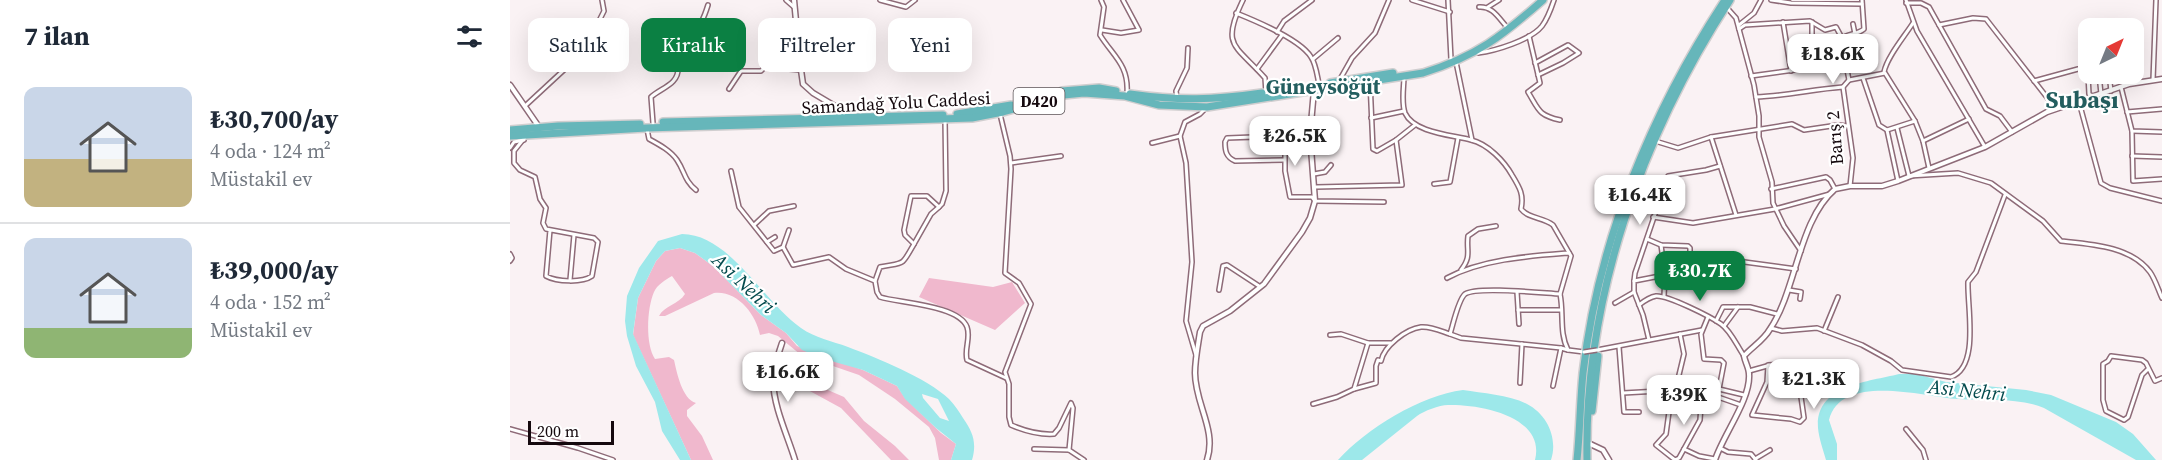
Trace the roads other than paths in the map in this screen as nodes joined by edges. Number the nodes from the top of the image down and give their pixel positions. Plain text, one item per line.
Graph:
1 (602, 0) edge
2 (608, 0) edge
3 (786, 0) edge
4 (794, 0) edge
5 (880, 0) edge
6 (915, 0) edge
7 (1101, 0) edge
8 (1123, 0) edge
9 (1243, 0) edge
10 (1312, 0) edge
11 (1389, 0) edge
12 (1412, 0) edge
13 (1448, 0) edge
14 (1499, 0) edge
15 (1537, 0) edge
16 (1543, 0) edge
17 (1554, 0) edge
18 (1719, 0) edge
19 (1725, 0) edge
20 (1730, 0) edge
21 (1735, 0) edge
22 (1761, 0) edge
23 (1771, 0) edge
24 (2156, 0) edge
25 (1862, 2) edge
26 (1906, 2) edge
27 (708, 5) dead end
28 (794, 7) junction
29 (1479, 7) dead end
30 (1487, 7) junction
31 (1728, 9) junction
32 (604, 11) junction
33 (1450, 12) junction
34 (1236, 13) junction
35 (795, 18) edge
36 (1812, 21) junction
37 (1783, 22) junction
38 (1913, 23) junction
39 (1853, 24) dead end
40 (1939, 25) junction
41 (1506, 26) junction
42 (1739, 27) junction
43 (1102, 30) junction
44 (1277, 32) junction
45 (1855, 34) junction
46 (1282, 35) junction
47 (1529, 36) junction
48 (1704, 36) junction
49 (1338, 38) dead end
50 (1842, 38) junction
51 (1188, 48) dead end
52 (1476, 53) junction
53 (1313, 59) junction
54 (1454, 60) junction
55 (1535, 63) junction
56 (1846, 63) junction
57 (1812, 68) junction
58 (1257, 69) junction
59 (758, 71) edge
60 (1791, 71) junction
61 (801, 72) edge
62 (1884, 72) junction
63 (1538, 75) junction
64 (1404, 76) junction
65 (1751, 76) junction
66 (1863, 78) junction
67 (2162, 79) edge
68 (1849, 80) junction
69 (2153, 80) junction
70 (1339, 81) junction
71 (1370, 81) junction
72 (2034, 81) junction
73 (2100, 84) edge
74 (2110, 84) edge
75 (510, 85) edge
76 (1316, 87) junction
77 (1843, 87) junction
78 (2121, 87) junction
79 (729, 89) dead end
80 (2111, 91) junction
81 (1127, 93) junction
82 (1266, 93) junction
83 (2101, 94) junction
84 (2094, 97) junction
85 (1756, 98) junction
86 (1177, 100) junction
87 (2079, 102) junction
88 (525, 106) junction
89 (1207, 107) junction
90 (2162, 109) edge
91 (2056, 110) junction
92 (1404, 111) junction
93 (2127, 112) junction
94 (999, 113) junction
95 (847, 117) junction
96 (1371, 118) junction
97 (945, 119) junction
98 (1969, 119) junction
99 (1560, 120) dead end
100 (1915, 121) junction
101 (1416, 124) junction
102 (649, 125) junction
103 (1848, 126) junction
104 (1897, 128) junction
105 (1760, 129) junction
106 (510, 130) edge
107 (540, 130) junction
108 (1887, 130) junction
109 (2132, 131) junction
110 (2012, 132) junction
111 (2162, 132) edge
112 (1310, 135) junction
113 (510, 136) edge
114 (1180, 136) junction
115 (525, 137) junction
116 (1285, 137) junction
117 (1711, 137) junction
118 (1458, 138) junction
119 (1396, 140) junction
120 (1472, 140) junction
121 (1655, 141) junction
122 (1923, 141) junction
123 (1152, 143) dead end
124 (1985, 147) junction
125 (510, 148) edge
126 (1061, 156) dead end
127 (2132, 156) junction
128 (2162, 157) edge
129 (1284, 160) junction
130 (1011, 163) junction
131 (1331, 165) dead end
132 (1719, 166) junction
133 (1929, 168) junction
134 (731, 171) dead end
135 (1314, 174) junction
136 (1909, 176) junction
137 (2162, 179) edge
138 (1898, 181) junction
139 (1434, 184) dead end
140 (1850, 186) junction
141 (1316, 187) junction
142 (1771, 189) junction
143 (1835, 189) junction
144 (696, 190) dead end
145 (1830, 194) junction
146 (2005, 195) junction
147 (1316, 201) junction
148 (2162, 201) edge
149 (1384, 202) dead end
150 (794, 206) dead end
151 (939, 207) junction
152 (1775, 208) junction
153 (1736, 216) junction
154 (1653, 217) junction
155 (753, 225) junction
156 (1496, 226) dead end
157 (550, 230) junction
158 (789, 230) dead end
159 (574, 235) junction
160 (775, 237) dead end
161 (1647, 239) junction
162 (767, 242) junction
163 (914, 244) junction
164 (1661, 245) junction
165 (783, 248) junction
166 (1608, 251) junction
167 (1801, 251) junction
168 (1569, 253) junction
169 (510, 254) edge
170 (1690, 259) junction
171 (510, 261) edge
172 (1612, 267) junction
173 (1796, 269) junction
174 (1460, 271) junction
175 (1665, 275) junction
176 (1447, 278) dead end
177 (570, 280) junction
178 (875, 281) junction
179 (1635, 281) junction
180 (1259, 286) junction
181 (1219, 290) dead end
182 (1789, 290) junction
183 (1517, 292) junction
184 (1634, 292) junction
185 (1560, 294) junction
186 (1664, 296) junction
187 (1838, 297) dead end
188 (2162, 298) edge
189 (1800, 299) dead end
190 (1615, 303) dead end
191 (1639, 305) junction
192 (1738, 307) junction
193 (1518, 310) junction
194 (1562, 310) junction
195 (1777, 314) junction
196 (1708, 317) junction
197 (1716, 321) junction
198 (1519, 324) dead end
199 (1724, 326) junction
200 (1771, 328) junction
201 (1702, 330) junction
202 (1824, 331) junction
203 (1330, 334) dead end
204 (1450, 334) junction
205 (1680, 334) junction
206 (1649, 340) junction
207 (782, 343) dead end
208 (1368, 343) junction
209 (1391, 344) junction
210 (1522, 344) junction
211 (1619, 347) junction
212 (1561, 348) junction
213 (1568, 350) junction
214 (1598, 350) junction
215 (1583, 352) junction
216 (1744, 356) junction
217 (1197, 357) junction
218 (752, 358) dead end
219 (777, 359) junction
220 (1768, 365) junction
221 (2148, 369) junction
222 (1749, 371) junction
223 (1006, 378) junction
224 (2162, 378) edge
225 (1520, 383) dead end
226 (1553, 386) dead end
227 (1719, 388) junction
228 (1354, 389) junction
229 (1678, 390) junction
230 (1702, 391) junction
231 (1623, 393) junction
232 (1717, 395) junction
233 (1744, 395) junction
234 (1313, 404) dead end
235 (1741, 405) junction
236 (1639, 412) dead end
237 (510, 429) edge
238 (1906, 429) dead end
239 (1587, 443) junction
240 (1719, 447) junction
241 (1034, 449) dead end
242 (1684, 449) junction
243 (1069, 450) junction
244 (1770, 450) dead end
245 (613, 460) edge
246 (795, 460) edge
247 (1084, 460) edge
248 (1207, 460) edge
249 (1577, 460) edge
250 (1587, 460) edge
251 (1609, 460) edge
252 (1715, 460) edge
253 (1756, 460) edge
254 (1926, 460) edge

1 - 32 street
2 - 32 street
3 - 28 street
4 - 28 street
5 - 6 street
7 - 43 street
8 - 43 street
9 - 34 street
10 - 44 street
11 - 70 street
12 - 33 street
13 - 33 street
14 - 30 street
15 - 41 highway, Samandağ Yolu Caddesi / D420
16 - 52 highway, Samandağ Yolu Caddesi / D420
17 - 47 street
18 - 48 highway
19 - 48 highway
20 - 48 highway
21 - 31 highway
22 - 42 street
23 - 25 street
24 - 69 street
25 - 45 street
26 - 38 street
26 - 40 street
27 - 102 street
28 - 35 street
29 - 30 street
30 - 41 street
31 - 42 street
31 - 48 highway
32 - 88 street
33 - 54 street
34 - 44 street
34 - 58 street
36 - 37 street
36 - 50 street
36 - 57 street
37 - 42 street
37 - 60 street
38 - 62 street
38 - 98 street
39 - 45 street
40 - 72 street
40 - 110 street
41 - 54 highway, Samandağ Yolu Caddesi / D420
42 - 65 street
43 - 81 street
44 - 46 street
45 - 50 street
46 - 53 street
46 - 58 street
47 - 52 street
47 - 55 street
48 - 121 highway
48 - 166 highway
49 - 53 street
50 - 56 street
51 - 86 street
52 - 54 highway, Samandağ Yolu Caddesi / D420
53 - 76 street
54 - 64 highway, Samandağ Yolu Caddesi / D420
54 - 70 highway, Samandağ Yolu Caddesi / D420
54 - 120 street
55 - 63 street
55 - 63 street
56 - 57 street
56 - 68 street
57 - 60 street
58 - 82 street
59 - 79 street
60 - 65 street
61 - 95 street
62 - 66 street
62 - 100 street
63 - 99 street
64 - 71 highway, Samandağ Yolu Caddesi / D420
64 - 92 street
65 - 85 street
66 - 68 street
66 - 108 street
67 - 69 street
68 - 77 street, Barış 2
69 - 78 street
70 - 76 highway, Samandağ Yolu Caddesi / D420
71 - 76 highway, Samandağ Yolu Caddesi / D420
71 - 96 street
72 - 84 street
72 - 91 street
73 - 83 street
74 - 80 street
75 - 88 street
76 - 82 highway, Samandağ Yolu Caddesi / D420
76 - 89 highway, Samandağ Yolu Caddesi / D420
76 - 112 street
77 - 85 street
77 - 103 street, Barış 2
78 - 80 street
78 - 93 street
80 - 83 street
81 - 86 highway, Samandağ Yolu Caddesi / D420
81 - 95 highway, Samandağ Yolu Caddesi / D420
82 - 86 highway, Samandağ Yolu Caddesi / D420
83 - 84 street
84 - 87 street
85 - 105 street
87 - 91 street
87 - 148 street
88 - 107 street
89 - 94 highway, Samandağ Yolu Caddesi / D420
89 - 114 street
90 - 93 street
91 - 110 street
92 - 96 street
92 - 101 street
93 - 109 street
94 - 97 highway, Samandağ Yolu Caddesi / D420
94 - 130 street
95 - 102 highway, Samandağ Yolu Caddesi / D420
96 - 119 street
97 - 102 highway, Samandağ Yolu Caddesi / D420
97 - 151 street
98 - 122 street
98 - 124 street
100 - 104 street
100 - 122 street
101 - 118 street
101 - 119 street
102 - 107 highway, Samandağ Yolu Caddesi / D420
102 - 144 street
103 - 105 street
103 - 140 street, Barış 2
104 - 108 street
104 - 136 street
105 - 117 street
105 - 142 street
106 - 107 highway, Samandağ Yolu Caddesi / D420
107 - 115 highway, Samandağ Yolu Caddesi / D420
108 - 138 street
109 - 111 street
109 - 127 street
110 - 124 street
112 - 116 street
112 - 135 street
113 - 115 highway, Samandağ Yolu Caddesi / D420
114 - 123 street
114 - 217 street
115 - 125 street
115 - 157 street
116 - 129 street
116 - 129 street
117 - 121 street
117 - 132 street
118 - 120 street
118 - 139 street
119 - 141 street
120 - 168 street
121 - 172 highway
122 - 133 street
124 - 133 street
126 - 130 street
127 - 128 street
127 - 137 street
129 - 147 street
130 - 223 street
131 - 135 street
132 - 153 street
132 - 154 street
133 - 136 street
134 - 155 street
135 - 141 street
136 - 138 street
136 - 146 street
138 - 140 street
140 - 143 street
141 - 147 street
142 - 143 street
142 - 152 street
143 - 145 street
145 - 152 street
145 - 167 street
146 - 188 street
146 - 202 street
147 - 149 street
147 - 180 street
150 - 155 street
151 - 163 street
151 - 163 street
152 - 153 street
152 - 167 street
153 - 154 street
154 - 161 street
155 - 162 street
156 - 174 street
157 - 159 street
157 - 177 street
158 - 165 street
159 - 177 street
159 - 177 street
160 - 162 street
161 - 164 street
161 - 179 street
162 - 165 street
163 - 178 street
164 - 170 street
164 - 175 street
165 - 178 street
166 - 215 highway
166 - 249 highway
167 - 173 street
168 - 174 street
168 - 185 street
169 - 171 street
170 - 173 street
170 - 175 street
172 - 214 highway
172 - 239 highway
173 - 182 street
174 - 176 street
175 - 179 street
175 - 186 street
178 - 223 street
179 - 184 street
180 - 181 street
180 - 217 street
182 - 189 street
182 - 195 street
183 - 185 street
183 - 193 street
183 - 204 street
184 - 190 street
184 - 191 street
185 - 194 street
186 - 191 street
186 - 196 street
187 - 202 street
191 - 206 street
192 - 195 street
192 - 197 street
192 - 199 street
193 - 194 street
193 - 198 street
194 - 213 street
195 - 200 street
196 - 197 street
196 - 201 street
197 - 199 street
199 - 216 street
200 - 202 street
200 - 216 street
201 - 205 street
201 - 227 street
203 - 208 street
204 - 209 street
204 - 210 street
205 - 206 street
205 - 229 street
206 - 211 street
207 - 219 street
208 - 209 street
208 - 228 street
209 - 228 street
210 - 212 street
210 - 225 street
211 - 214 street
211 - 231 street
212 - 213 street
212 - 226 street
213 - 215 street
214 - 215 street, bridge
214 - 239 highway
215 - 249 highway
216 - 222 street
217 - 248 street
218 - 219 street
219 - 246 street
220 - 220 street
220 - 222 street
221 - 221 street
221 - 224 street
222 - 233 street
223 - 243 street
227 - 232 street
227 - 233 street
228 - 234 street
229 - 230 street
229 - 231 street
229 - 242 street
230 - 232 street
230 - 242 street
231 - 236 street
232 - 235 street
233 - 235 street
235 - 240 street
237 - 245 street
238 - 254 street
239 - 250 highway
239 - 251 street
240 - 252 street
240 - 253 street
241 - 243 street
242 - 252 street
243 - 247 street
244 - 253 street

